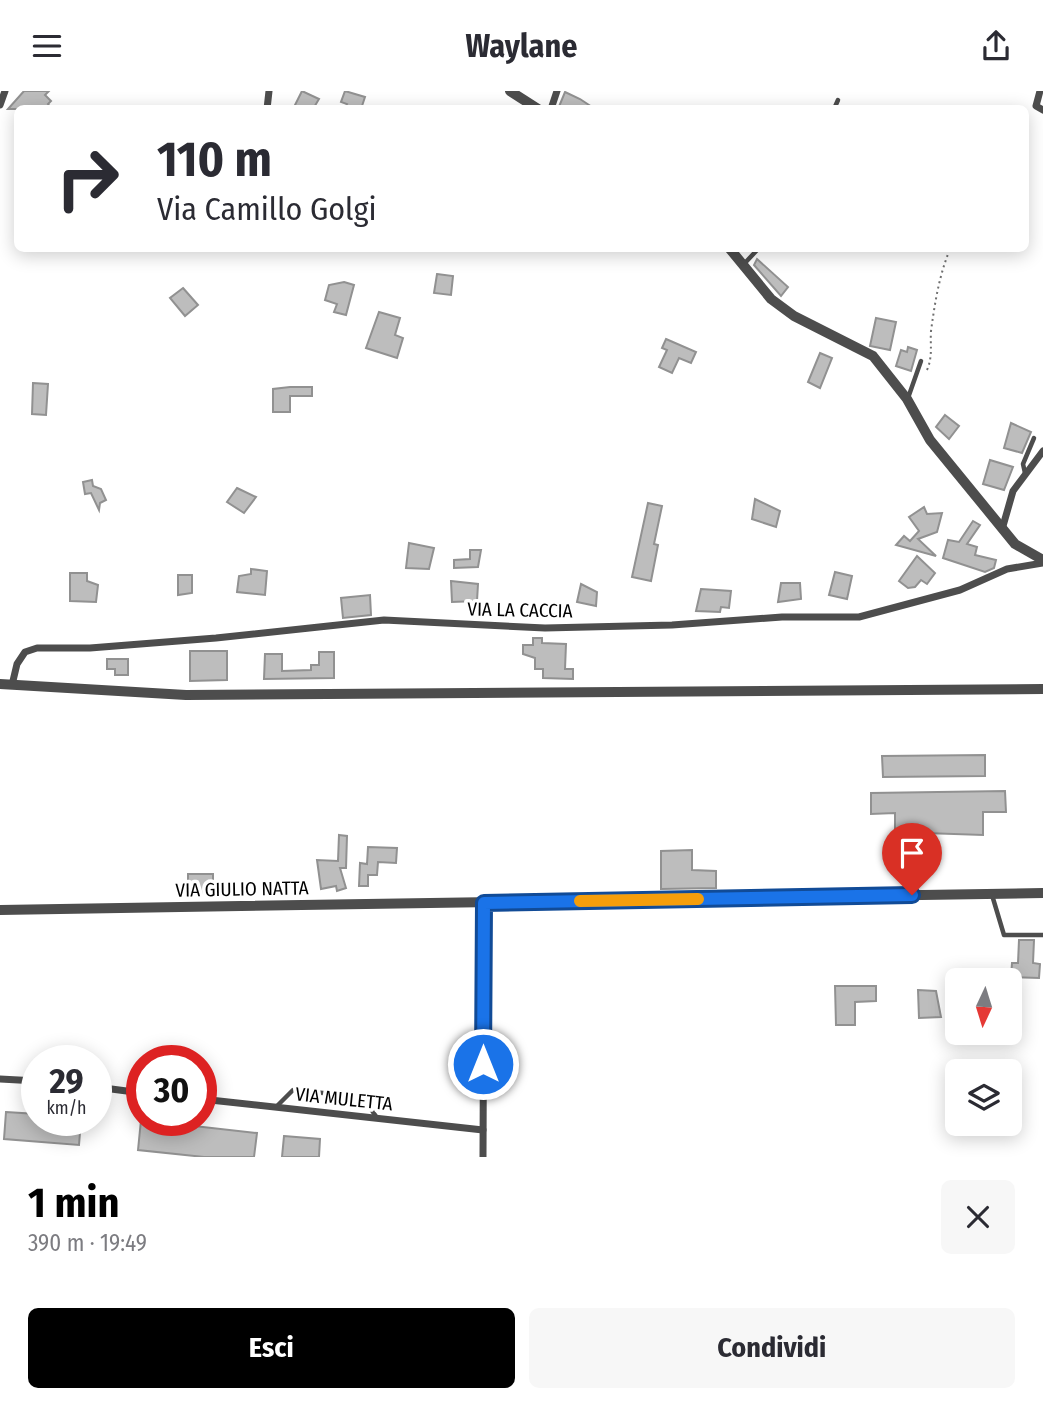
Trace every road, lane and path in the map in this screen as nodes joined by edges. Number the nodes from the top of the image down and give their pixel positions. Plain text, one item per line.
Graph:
1 (5, 91) edge
2 (510, 91) edge
3 (1040, 91) edge
4 (838, 100) dead end
5 (0, 105) edge
6 (532, 105) edge
7 (836, 105) edge
8 (1043, 110) edge
9 (733, 252) edge
10 (755, 252) edge
11 (949, 252) edge
12 (744, 264) junction
13 (921, 361) dead end
14 (924, 375) dead end
15 (907, 399) junction
16 (1034, 438) dead end
17 (1043, 451) edge
18 (1026, 473) junction
19 (1003, 526) junction
20 (1043, 562) edge
21 (0, 684) edge
22 (12, 685) junction
23 (1043, 689) edge
24 (1043, 893) edge
25 (992, 894) junction
26 (484, 903) junction
27 (0, 910) edge
28 (1043, 935) edge
29 (0, 1079) edge
30 (21, 1080) edge
31 (217, 1101) edge
32 (276, 1107) junction
33 (378, 1119) junction
34 (483, 1130) junction
35 (483, 1157) edge

1 - 5 street
2 - 6 street
3 - 8 street
4 - 7 lane
9 - 12 street
10 - 12 lane
11 - 14 path
12 - 15 street
13 - 15 lane
15 - 19 street
16 - 18 lane
17 - 18 street
18 - 19 street
19 - 20 street
20 - 22 street, VIA LA CACCIA
21 - 22 street
22 - 23 street
24 - 25 street, VIA GIULIO NATTA
25 - 26 street, VIA GIULIO NATTA
25 - 28 lane
26 - 27 street, VIA GIULIO NATTA
26 - 34 street
29 - 30 street
31 - 32 street, VIA MULETTA
32 - 33 street, VIA MULETTA
32 - 33 lane
33 - 34 street, VIA MULETTA
34 - 35 street

